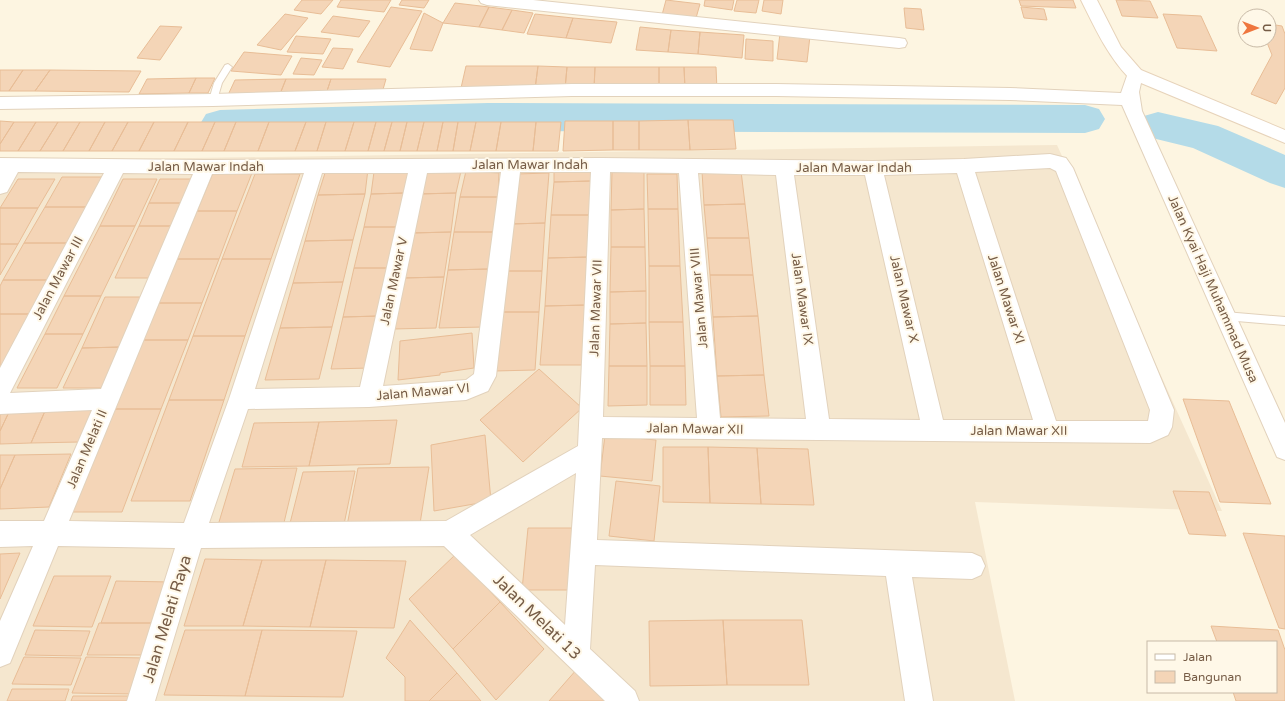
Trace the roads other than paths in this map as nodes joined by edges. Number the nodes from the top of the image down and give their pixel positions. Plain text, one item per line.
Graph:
1 (487, 0) edge
2 (648, 0) edge
3 (1089, 0) edge
4 (513, 1) edge
5 (643, 16) junction
6 (899, 43) dead end
7 (228, 67) dead end
8 (1135, 74) junction
9 (213, 100) junction
10 (0, 103) edge
11 (1131, 105) junction
12 (1285, 137) edge
13 (1059, 163) joint
14 (6, 165) edge
15 (600, 165) junction
16 (117, 166) junction
17 (419, 166) junction
18 (511, 166) junction
19 (964, 166) junction
20 (205, 167) junction
21 (315, 167) junction
22 (688, 167) junction
23 (784, 168) junction
24 (873, 168) junction
25 (0, 187) edge
26 (1226, 316) junction
27 (1285, 321) edge
28 (0, 390) edge
29 (369, 397) junction
30 (108, 399) junction
31 (240, 399) junction
32 (0, 404) edge
33 (592, 427) junction
34 (709, 429) junction
35 (819, 429) junction
36 (934, 431) junction
37 (1048, 431) junction
38 (1285, 449) edge
39 (590, 452) junction
40 (52, 533) junction
41 (449, 533) junction
42 (0, 534) edge
43 (192, 536) junction
44 (583, 552) junction
45 (897, 564) junction
46 (972, 566) dead end
47 (0, 652) edge
48 (576, 654) junction
49 (141, 701) edge
50 (625, 701) edge
51 (919, 701) edge

1 - 4 street
2 - 5 street
3 - 8 street
4 - 5 street
5 - 6 street
7 - 9 lane
8 - 11 street
8 - 12 street
9 - 10 street
9 - 11 street
11 - 26 street, Jalan Kyai Haji Muhammad Musa
13 - 19 street, Jalan Mawar Indah
13 - 37 street, Jalan Mawar XII
14 - 16 street, Jalan Mawar Indah
14 - 25 street
15 - 18 street, Jalan Mawar Indah
15 - 22 street, Jalan Mawar Indah
15 - 33 street, Jalan Mawar VII
16 - 20 street, Jalan Mawar Indah
16 - 28 street, Jalan Mawar III
17 - 18 street, Jalan Mawar Indah
17 - 21 street, Jalan Mawar Indah
17 - 29 street, Jalan Mawar V
18 - 29 street, Jalan Mawar VI
19 - 24 street, Jalan Mawar Indah
19 - 37 street, Jalan Mawar XI
20 - 21 street, Jalan Mawar Indah
20 - 30 street
21 - 31 street, Jalan Melati Raya
22 - 23 street, Jalan Mawar Indah
22 - 34 street, Jalan Mawar VIII
23 - 24 street, Jalan Mawar Indah
23 - 35 street, Jalan Mawar IX
24 - 36 street, Jalan Mawar X
26 - 27 lane
26 - 38 street, Jalan Kyai Haji Muhammad Musa
29 - 31 street, Jalan Mawar VI
30 - 32 street, Jalan Melati II
30 - 40 street, Jalan Melati II
31 - 43 street, Jalan Melati Raya
33 - 34 street, Jalan Mawar XII
33 - 39 street, Jalan Mawar VII
34 - 35 street, Jalan Mawar XII
35 - 36 street, Jalan Mawar XII
36 - 37 street, Jalan Mawar XII
39 - 41 street
39 - 44 street, Jalan Mawar VII
40 - 42 street
40 - 43 street
40 - 47 street, Jalan Melati II
41 - 43 street
41 - 48 street, Jalan Melati 13
43 - 49 street, Jalan Melati Raya
44 - 45 street
44 - 48 street, Jalan Mawar VII
45 - 46 street
45 - 51 street
48 - 50 street, Jalan Melati 13

